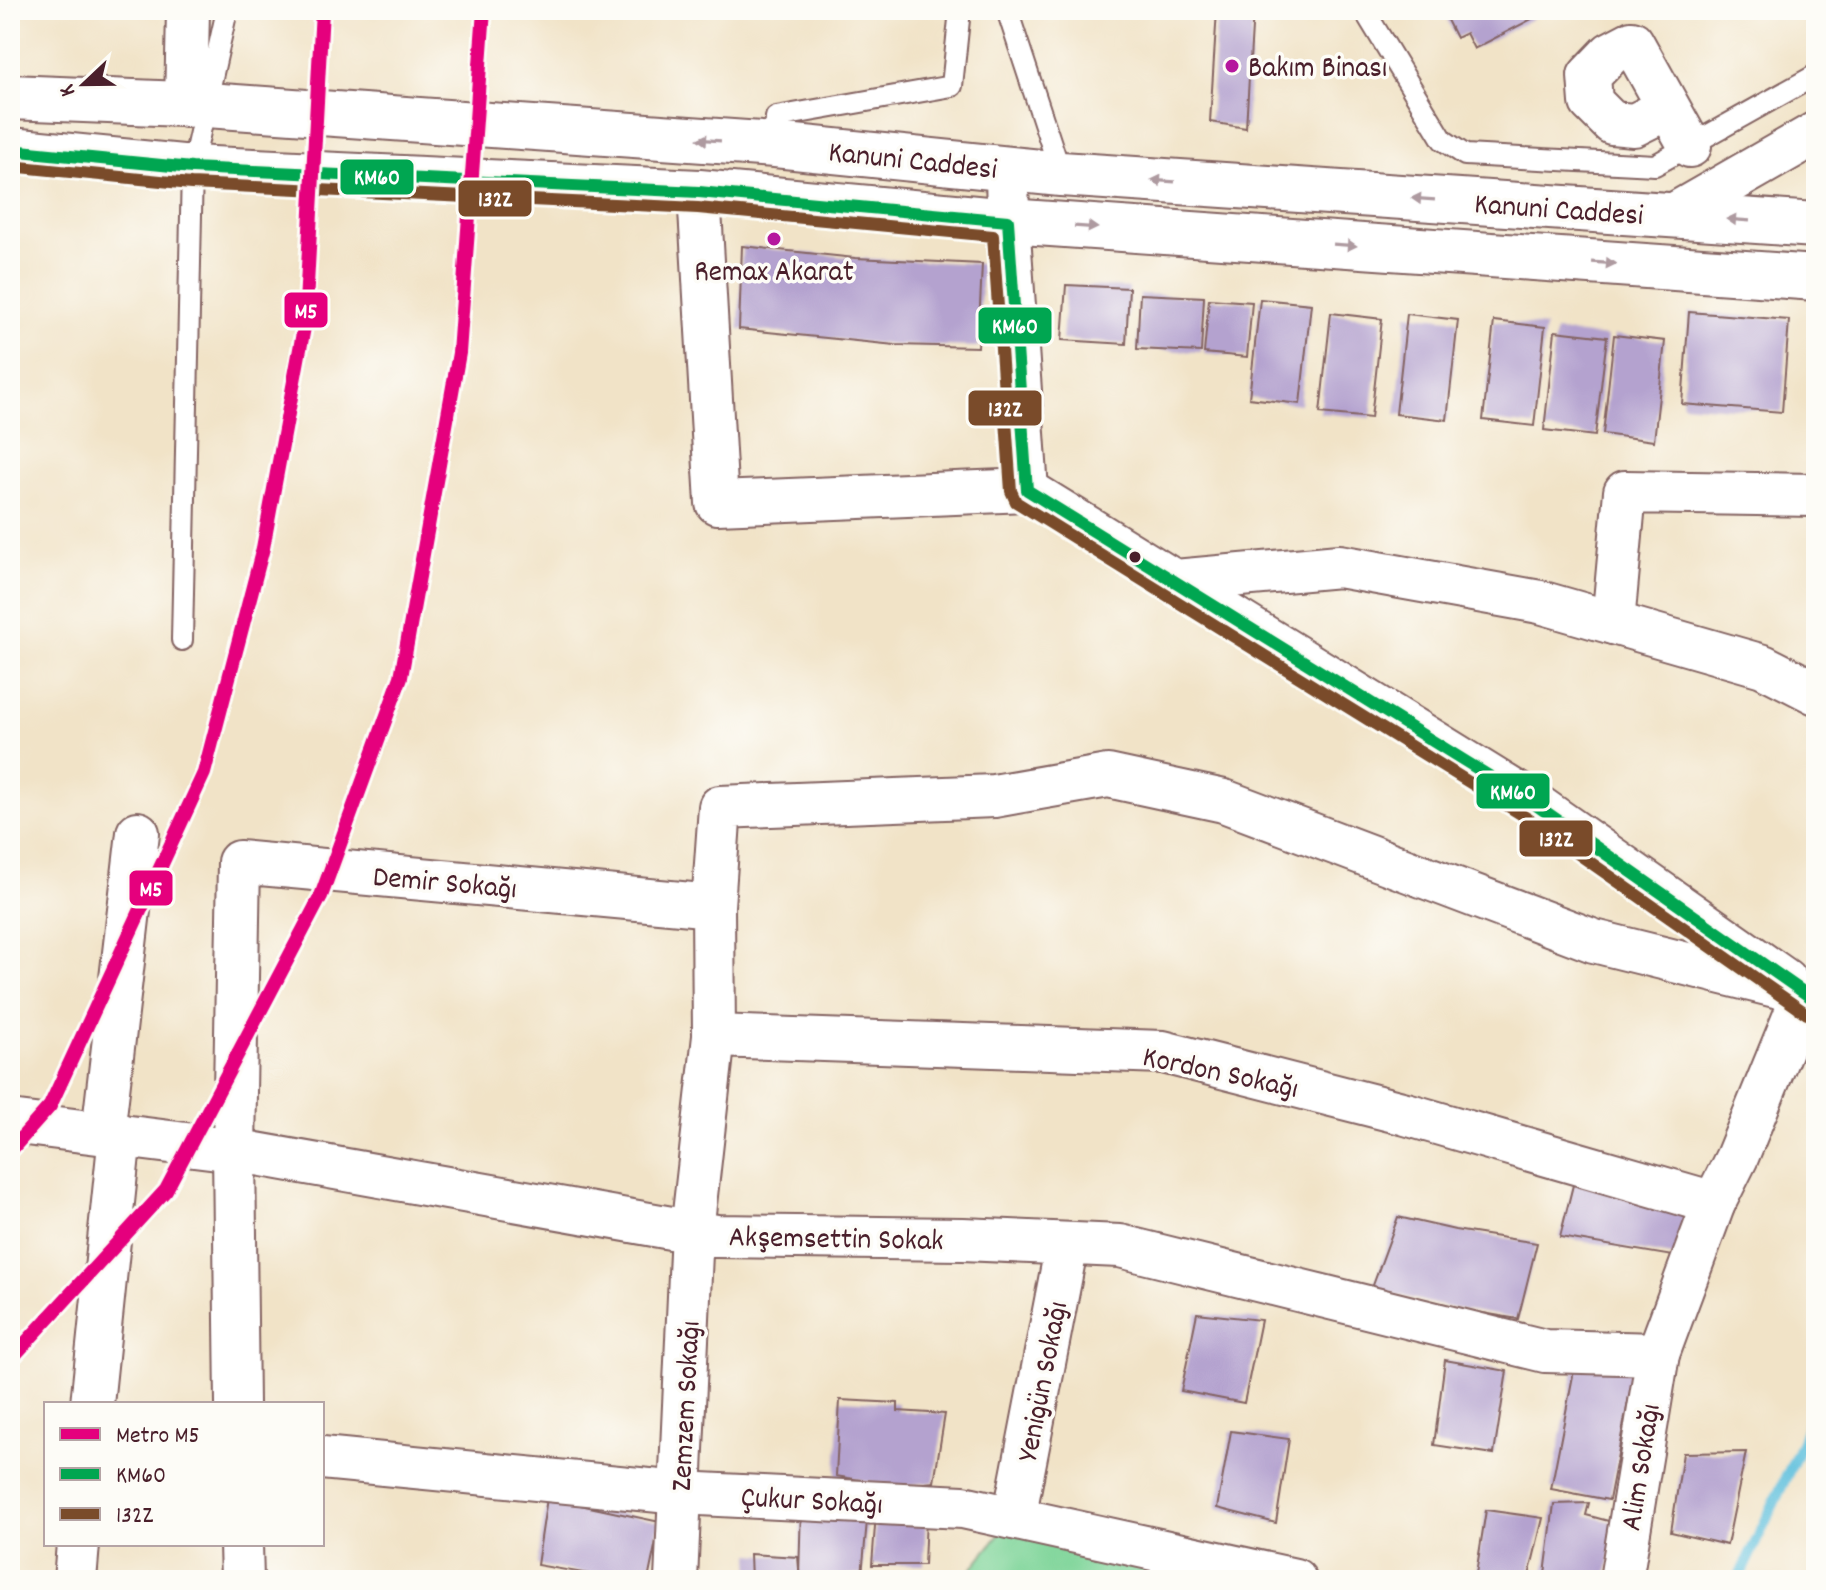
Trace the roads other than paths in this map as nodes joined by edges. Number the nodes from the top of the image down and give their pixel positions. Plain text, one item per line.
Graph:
1 (188, 10) edge
2 (227, 10) edge
3 (960, 10) edge
4 (1007, 10) edge
5 (1364, 10) edge
6 (1816, 75) edge
7 (10, 97) edge
8 (197, 106) junction
9 (1654, 115) dead end
10 (1816, 133) edge
11 (775, 145) junction
12 (1690, 146) junction
13 (10, 150) edge
14 (192, 168) junction
15 (1007, 169) junction
16 (1061, 174) junction
17 (699, 192) junction
18 (1673, 215) junction
19 (1008, 221) junction
20 (1816, 225) edge
21 (1816, 278) edge
22 (1027, 490) junction
23 (1816, 495) edge
24 (1175, 581) junction
25 (1613, 623) junction
26 (182, 640) dead end
27 (1816, 693) edge
28 (138, 833) dead end
29 (713, 906) junction
30 (1810, 997) edge
31 (714, 1036) junction
32 (10, 1122) edge
33 (111, 1134) junction
34 (234, 1150) junction
35 (1714, 1203) junction
36 (692, 1231) junction
37 (1067, 1244) junction
38 (1658, 1354) junction
39 (92, 1402) edge
40 (237, 1402) edge
41 (324, 1458) edge
42 (680, 1493) junction
43 (1014, 1518) junction
44 (78, 1546) edge
45 (241, 1546) edge
46 (75, 1580) edge
47 (242, 1580) edge
48 (676, 1580) edge
49 (1295, 1580) edge
50 (1621, 1580) edge

1 - 8 street
2 - 8 lane
3 - 11 lane
4 - 16 lane
5 - 12 lane
6 - 12 lane
7 - 8 street, Kanuni Caddesi
11 -> 8 street, Kanuni Caddesi
8 - 14 lane
9 - 12 street
10 - 18 street
11 - 15 street, Kanuni Caddesi
13 - 14 street, Kanuni Caddesi
14 - 17 street, Kanuni Caddesi
14 - 26 lane
15 - 16 street, Kanuni Caddesi
15 - 19 street
18 -> 16 street, Kanuni Caddesi
17 - 19 street, Kanuni Caddesi
17 - 22 street
20 -> 18 street, Kanuni Caddesi
19 -> 21 street, Kanuni Caddesi
19 - 22 street
22 - 24 street
23 - 25 street
24 - 25 street
24 - 30 street
25 - 27 street
28 - 33 street
29 - 30 street, Zemzem Sokağı
29 - 31 street, Zemzem Sokağı
29 - 34 street, Demir Sokağı
30 - 35 street, Alim Sokağı
31 - 35 street, Kordon Sokağı
31 - 36 street, Zemzem Sokağı
32 - 33 street, Akşemsettin Sokak
33 - 34 street, Akşemsettin Sokak
33 - 39 street
34 - 36 street, Akşemsettin Sokak
34 - 40 street, Demir Sokağı
35 - 38 street, Alim Sokağı
36 - 37 street, Akşemsettin Sokak
36 - 42 street, Zemzem Sokağı
37 - 38 street, Akşemsettin Sokak
37 - 43 street, Yenigün Sokağı
38 - 50 street, Alim Sokağı
41 - 42 street, Çukur Sokağı
42 - 43 street, Çukur Sokağı
42 - 48 street, Zemzem Sokağı
43 - 49 street, Çukur Sokağı
44 - 46 street
45 - 47 street

